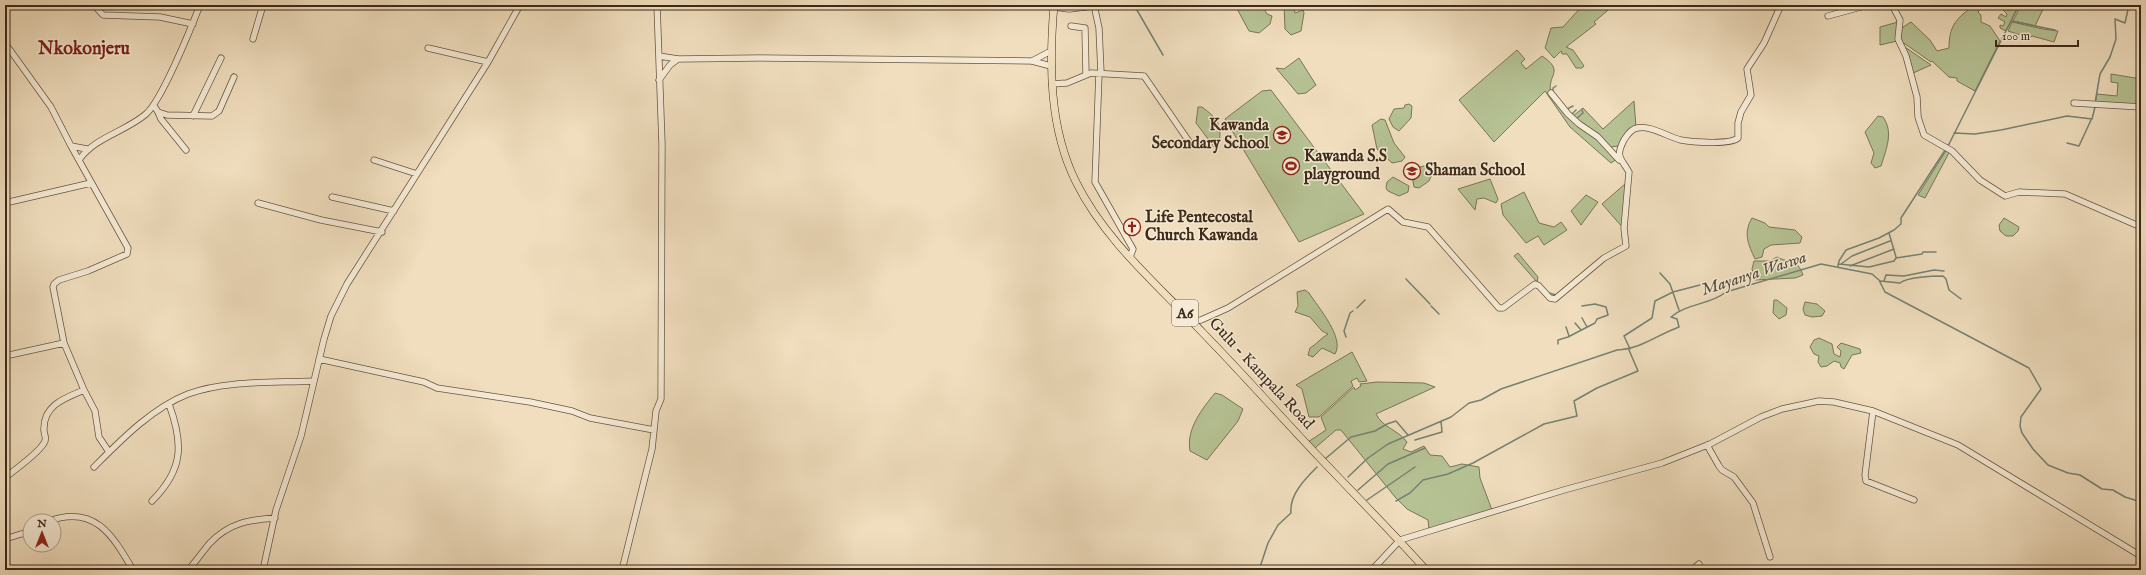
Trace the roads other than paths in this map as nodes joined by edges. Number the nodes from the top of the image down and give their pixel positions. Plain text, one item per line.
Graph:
1 (94, 5) edge
2 (200, 5) edge
3 (263, 5) edge
4 (520, 5) edge
5 (657, 5) edge
6 (1094, 5) edge
7 (1781, 5) edge
8 (1868, 5) edge
9 (1892, 5) edge
10 (1054, 6) edge
11 (1828, 16) dead end
12 (193, 24) junction
13 (1071, 26) dead end
14 (253, 39) dead end
15 (5, 43) edge
16 (428, 48) dead end
17 (1051, 51) junction
18 (659, 56) junction
19 (221, 58) dead end
20 (678, 59) junction
21 (1032, 61) junction
22 (488, 62) junction
23 (1051, 66) junction
24 (1100, 73) junction
25 (1086, 74) junction
26 (234, 77) dead end
27 (659, 80) junction
28 (1052, 84) junction
29 (1551, 93) dead end
30 (2074, 103) dead end
31 (154, 106) junction
32 (2141, 107) edge
33 (158, 112) junction
34 (192, 116) junction
35 (1190, 143) dead end
36 (71, 146) junction
37 (1620, 147) junction
38 (1608, 148) junction
39 (87, 149) junction
40 (186, 150) dead end
41 (79, 160) junction
42 (374, 160) dead end
43 (1620, 160) junction
44 (417, 174) junction
45 (91, 183) junction
46 (332, 196) dead end
47 (5, 203) edge
48 (258, 203) dead end
49 (394, 211) junction
50 (2141, 227) edge
51 (382, 232) junction
52 (1130, 257) junction
53 (1192, 321) junction
54 (64, 343) junction
55 (5, 356) edge
56 (319, 359) junction
57 (313, 381) junction
58 (84, 390) junction
59 (169, 404) junction
60 (1873, 411) junction
61 (654, 430) junction
62 (1707, 445) junction
63 (109, 452) junction
64 (94, 467) dead end
65 (5, 478) edge
66 (1914, 500) dead end
67 (152, 501) dead end
68 (62, 518) edge
69 (275, 518) junction
70 (22, 534) edge
71 (5, 539) edge
72 (1400, 540) junction
73 (2141, 556) edge
74 (1770, 557) dead end
75 (1699, 564) dead end
76 (133, 570) edge
77 (188, 570) edge
78 (263, 570) edge
79 (622, 570) edge
80 (1372, 570) edge
81 (1426, 570) edge
82 (1692, 570) edge

1 - 12 street
2 - 12 street
3 - 14 street
4 - 22 street
5 - 18 street
6 - 10 street
6 - 24 street
7 - 37 street
8 - 11 street
9 - 50 street
10 - 17 main road, Gulu - Kampala Road / A6
12 - 31 street
13 - 25 street
15 - 36 street
16 - 22 street
17 - 21 street
17 - 23 main road, Gulu - Kampala Road / A6
18 - 20 street
18 - 27 street
19 - 34 street
20 - 21 street
20 - 27 street
21 - 23 street
22 - 44 street
23 - 28 main road, Gulu - Kampala Road / A6
24 - 25 street
24 - 35 street
24 - 52 street
25 - 28 street
26 - 34 street
27 - 61 street
28 - 52 main road, Gulu - Kampala Road / A6
29 - 38 street
30 - 32 street
31 - 33 street
31 - 39 street
33 - 34 street
33 - 40 street
36 - 39 street
36 - 41 street
37 - 38 street
37 - 43 street
38 - 43 street
39 - 41 street
41 - 45 street
42 - 44 street
43 - 53 street
44 - 49 street
45 - 47 street
45 - 54 street
46 - 49 street
48 - 51 street
49 - 51 street
51 - 56 street
52 - 53 main road, Gulu - Kampala Road / A6
53 - 72 main road, Gulu - Kampala Road / A6
54 - 55 street
54 - 58 street
56 - 57 street
56 - 61 street
57 - 59 street
57 - 69 street
58 - 63 street
58 - 65 street
59 - 63 street
59 - 67 street
60 - 62 street
60 - 66 street
60 - 73 street
61 - 79 street
62 - 72 street
62 - 74 street
63 - 64 street
68 - 76 street
69 - 77 street
69 - 78 street
70 - 71 street
72 - 80 street
72 - 81 main road, Gulu - Kampala Road / A6
75 - 82 street

